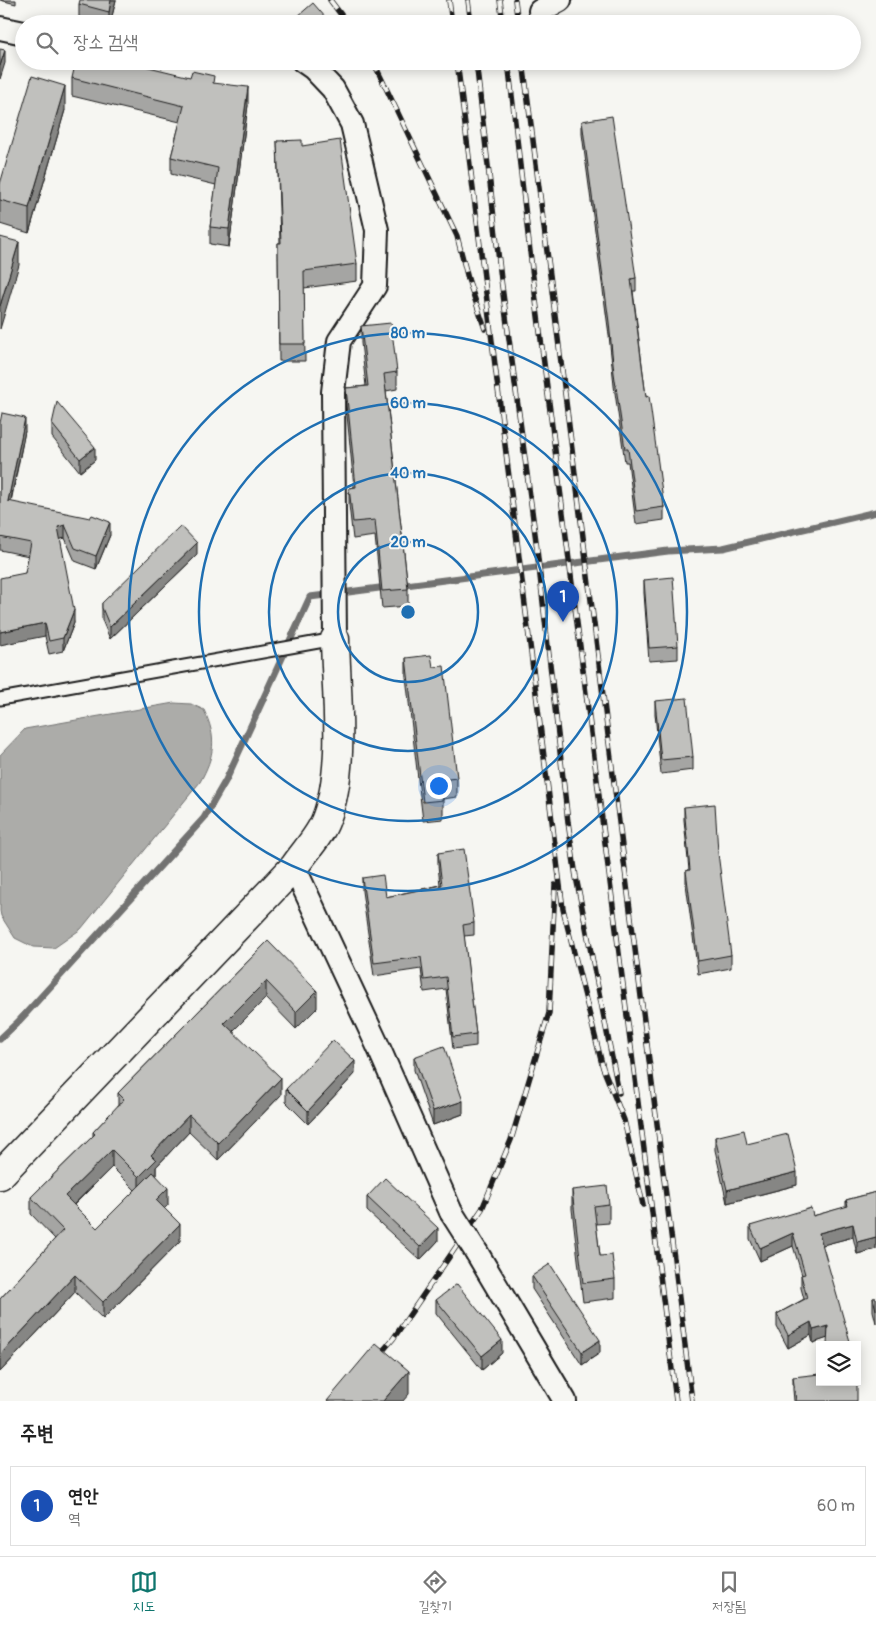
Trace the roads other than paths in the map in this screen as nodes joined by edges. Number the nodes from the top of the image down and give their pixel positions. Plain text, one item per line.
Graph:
1 (560, 0) edge
2 (540, 11) dead end
3 (0, 28) edge
4 (15, 31) edge
5 (315, 70) edge
6 (335, 639) junction
7 (0, 699) edge
8 (294, 867) junction
9 (0, 1175) edge
10 (565, 1401) edge

1 - 2 street
3 - 4 street
5 - 6 street
6 - 7 lane
6 - 8 main road
8 - 9 main road
8 - 10 street, bridge

